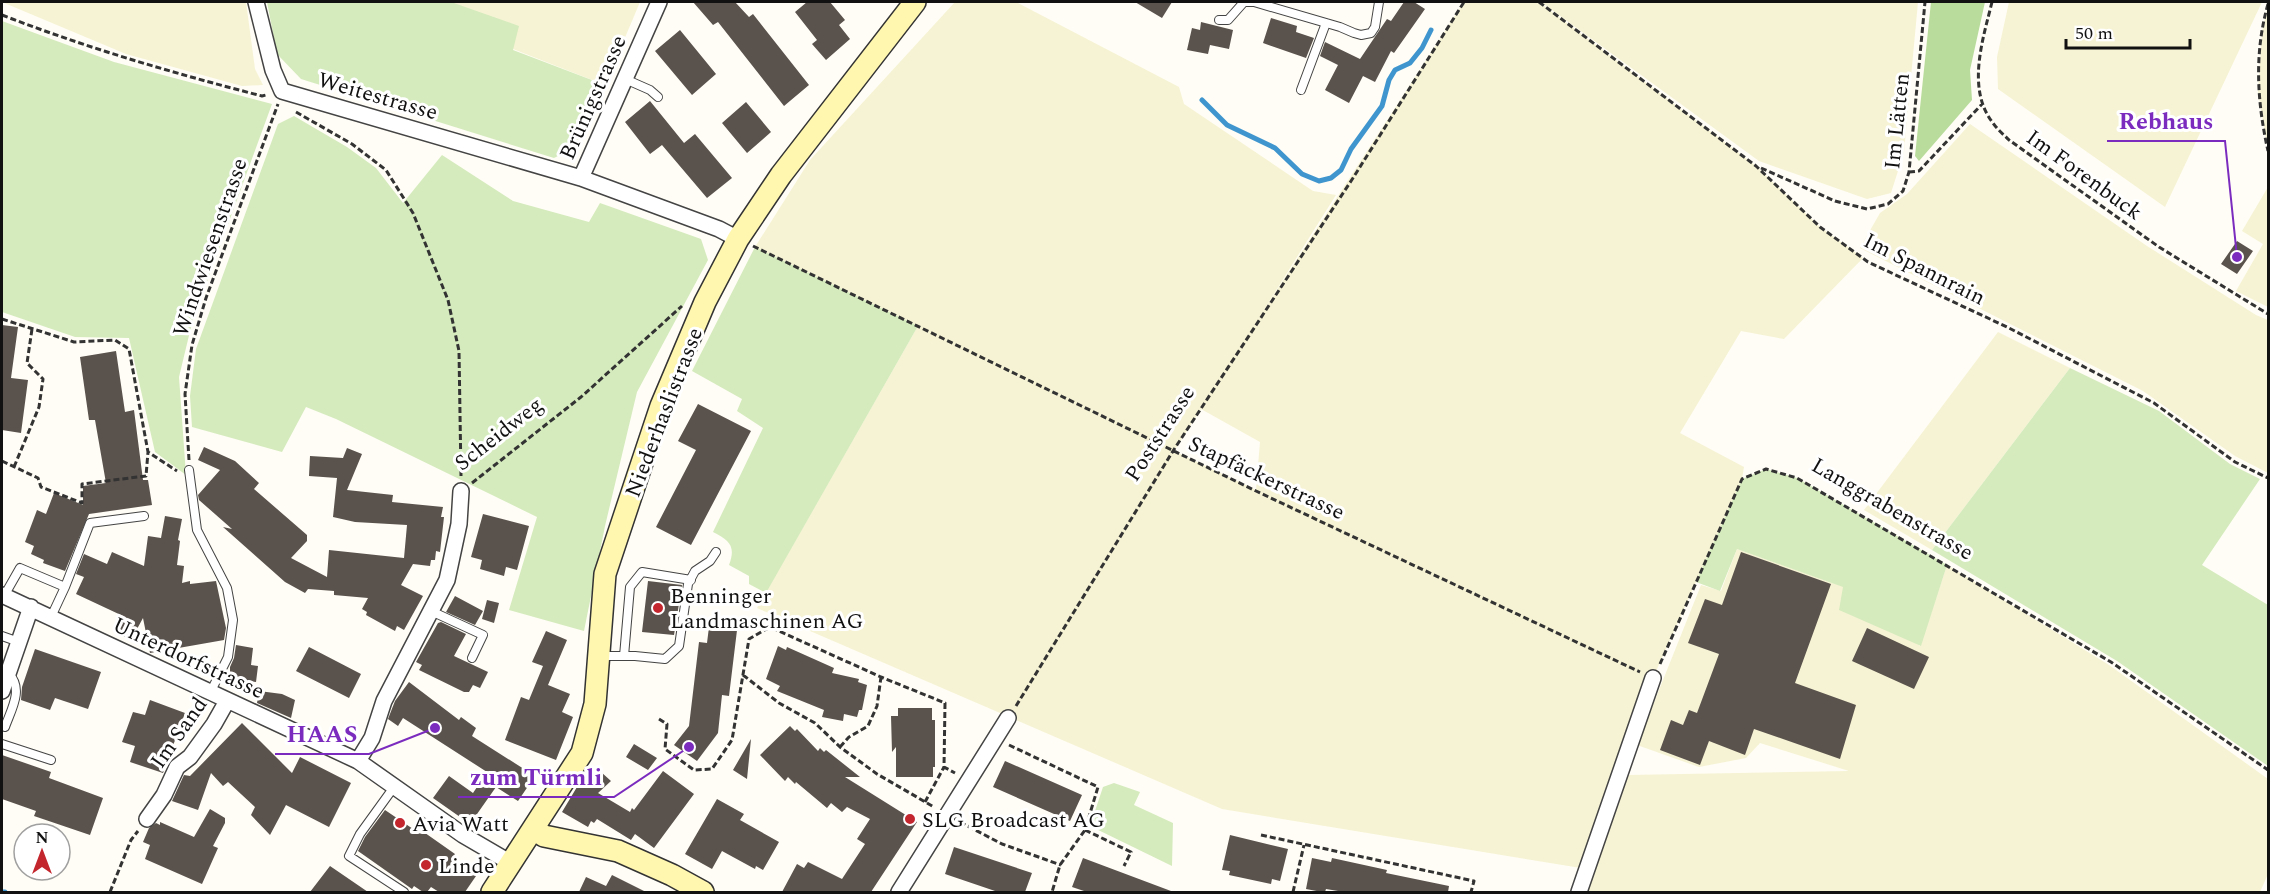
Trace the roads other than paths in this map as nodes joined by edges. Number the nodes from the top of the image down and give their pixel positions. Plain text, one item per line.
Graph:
1 (256, 2) edge
2 (659, 2) edge
3 (915, 2) edge
4 (1378, 2) edge
5 (1219, 20) dead end
6 (1326, 23) junction
7 (625, 79) junction
8 (1301, 90) dead end
9 (658, 97) dead end
10 (581, 178) junction
11 (738, 238) junction
12 (189, 470) road end
13 (460, 492) road end
14 (144, 516) dead end
15 (716, 552) dead end
16 (691, 580) junction
17 (65, 587) junction
18 (3, 596) edge
19 (31, 607) junction
20 (431, 611) junction
21 (51, 617) junction
22 (2, 636) edge
23 (19, 642) junction
24 (597, 656) junction
25 (624, 656) junction
26 (472, 658) dead end
27 (8, 673) junction
28 (1653, 678) road end
29 (2, 691) edge
30 (210, 693) junction
31 (227, 701) junction
32 (1008, 718) road end
33 (5, 727) dead end
34 (2, 744) edge
35 (51, 760) dead end
36 (358, 761) junction
37 (394, 787) junction
38 (147, 819) road end
39 (535, 830) junction
40 (511, 863) junction
41 (404, 892) edge
42 (492, 892) edge
43 (703, 892) edge
44 (899, 892) edge
45 (1579, 892) edge

1 - 10 street, Weitestrasse
2 - 7 street, Brünigstrasse
3 - 11 street, Niederhaslistrasse
4 - 6 lane
5 - 6 lane
6 - 8 lane
7 - 9 lane
7 - 10 street, Brünigstrasse
10 - 11 street, Weitestrasse
11 - 24 street, Niederhaslistrasse
12 - 30 lane
13 - 20 street, Scheidweg
14 - 17 lane
15 - 16 lane
16 - 25 lane
16 - 25 lane
17 - 18 lane
17 - 21 lane
18 - 19 street, Unterdorfstrasse
19 - 21 street, Unterdorfstrasse
19 - 23 street
20 - 26 lane
20 - 36 street, Scheidweg
21 - 30 street, Unterdorfstrasse
22 - 23 lane
23 - 27 street
24 - 25 lane
24 - 39 street, Niederhaslistrasse
27 - 29 street
27 - 33 lane
28 - 45 street
30 - 31 street, Unterdorfstrasse
31 - 36 street, Unterdorfstrasse
31 - 38 street, Im Sand
32 - 44 street
34 - 35 lane
36 - 37 street, Unterdorfstrasse
37 - 40 street, Unterdorfstrasse
37 - 41 lane
39 - 40 street, Niederhaslistrasse
39 - 43 street
40 - 42 street, Niederhaslistrasse

